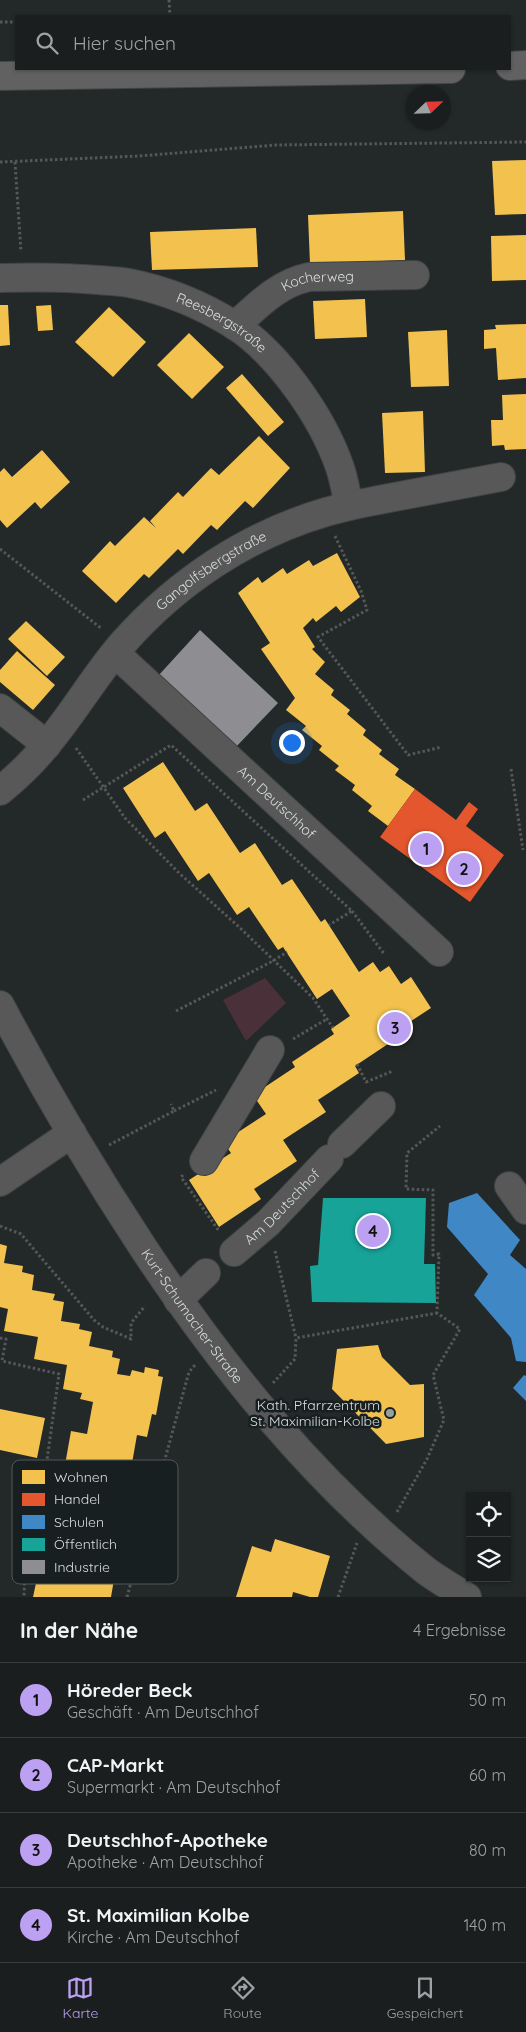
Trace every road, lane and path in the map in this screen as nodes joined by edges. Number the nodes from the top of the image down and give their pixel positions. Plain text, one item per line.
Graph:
1 (168, 0) edge
2 (170, 15) edge
3 (0, 22) edge
4 (15, 22) edge
5 (526, 65) edge
6 (511, 66) edge
7 (387, 70) edge
8 (0, 76) edge
9 (526, 142) edge
10 (0, 162) edge
11 (15, 162) junction
12 (415, 276) dead end
13 (10, 278) edge
14 (235, 326) junction
15 (501, 477) dead end
16 (338, 509) junction
17 (0, 549) edge
18 (119, 649) junction
19 (0, 708) edge
20 (54, 736) junction
21 (442, 747) dead end
22 (511, 769) dead end
23 (103, 788) junction
24 (0, 791) edge
25 (83, 800) dead end
26 (523, 850) dead end
27 (352, 911) junction
28 (329, 926) dead end
29 (287, 952) dead end
30 (439, 952) dead end
31 (385, 955) dead end
32 (273, 961) junction
33 (0, 1005) edge
34 (176, 1011) dead end
35 (327, 1019) junction
36 (333, 1028) dead end
37 (278, 1044) joint
38 (357, 1064) dead end
39 (393, 1071) dead end
40 (219, 1088) dead end
41 (171, 1104) dead end
42 (381, 1106) dead end
43 (174, 1111) junction
44 (440, 1126) dead end
45 (72, 1133) junction
46 (114, 1142) dead end
47 (204, 1161) joint
48 (0, 1182) edge
49 (509, 1186) dead end
50 (526, 1210) edge
51 (0, 1226) edge
52 (250, 1238) junction
53 (206, 1274) dead end
54 (178, 1300) junction
55 (145, 1306) dead end
56 (437, 1314) junction
57 (0, 1338) edge
58 (296, 1338) junction
59 (212, 1346) junction
60 (255, 1400) junction
61 (47, 1460) edge
62 (165, 1460) edge
63 (375, 1526) junction
64 (24, 1584) edge
65 (131, 1584) edge
66 (24, 1597) edge
67 (127, 1597) edge
68 (338, 1597) edge
69 (467, 1597) edge

1 - 2 path
3 - 4 path
5 - 6 main road
7 - 8 main road
9 - 11 path
10 - 11 path
11 - 13 path
12 - 14 street, Kocherweg
13 - 14 street, Reesbergstraße
14 - 16 street, Reesbergstraße
15 - 16 street, Gangolfsbergstraße
16 - 18 street, Gangolfsbergstraße
16 - 21 path
17 - 18 path
18 - 20 street, Gangolfsbergstraße
18 - 30 street, Am Deutschhof
19 - 20 street
20 - 23 path
20 - 24 street, Gangolfsbergstraße
22 - 26 path
23 - 25 path
23 - 27 path
23 - 32 path
27 - 28 path
27 - 31 path
29 - 32 path
32 - 34 path
32 - 35 path
33 - 45 street, Kurt-Schumacher-Straße
35 - 36 path
35 - 37 path
37 - 47 street
38 - 39 path
40 - 43 path
41 - 43 path
42 - 52 street, Am Deutschhof
43 - 46 path
44 - 56 path
45 - 48 street
45 - 54 street, Kurt-Schumacher-Straße
47 - 52 path
49 - 50 street
51 - 55 path
52 - 58 path
53 - 54 street
54 - 59 street, Kurt-Schumacher-Straße
56 - 58 path
56 - 63 path
57 - 61 path
58 - 60 path
59 - 60 street, Kurt-Schumacher-Straße
59 - 62 path
60 - 63 street, Kurt-Schumacher-Straße
63 - 68 path
63 - 69 street, Kurt-Schumacher-Straße
64 - 66 path
65 - 67 path

